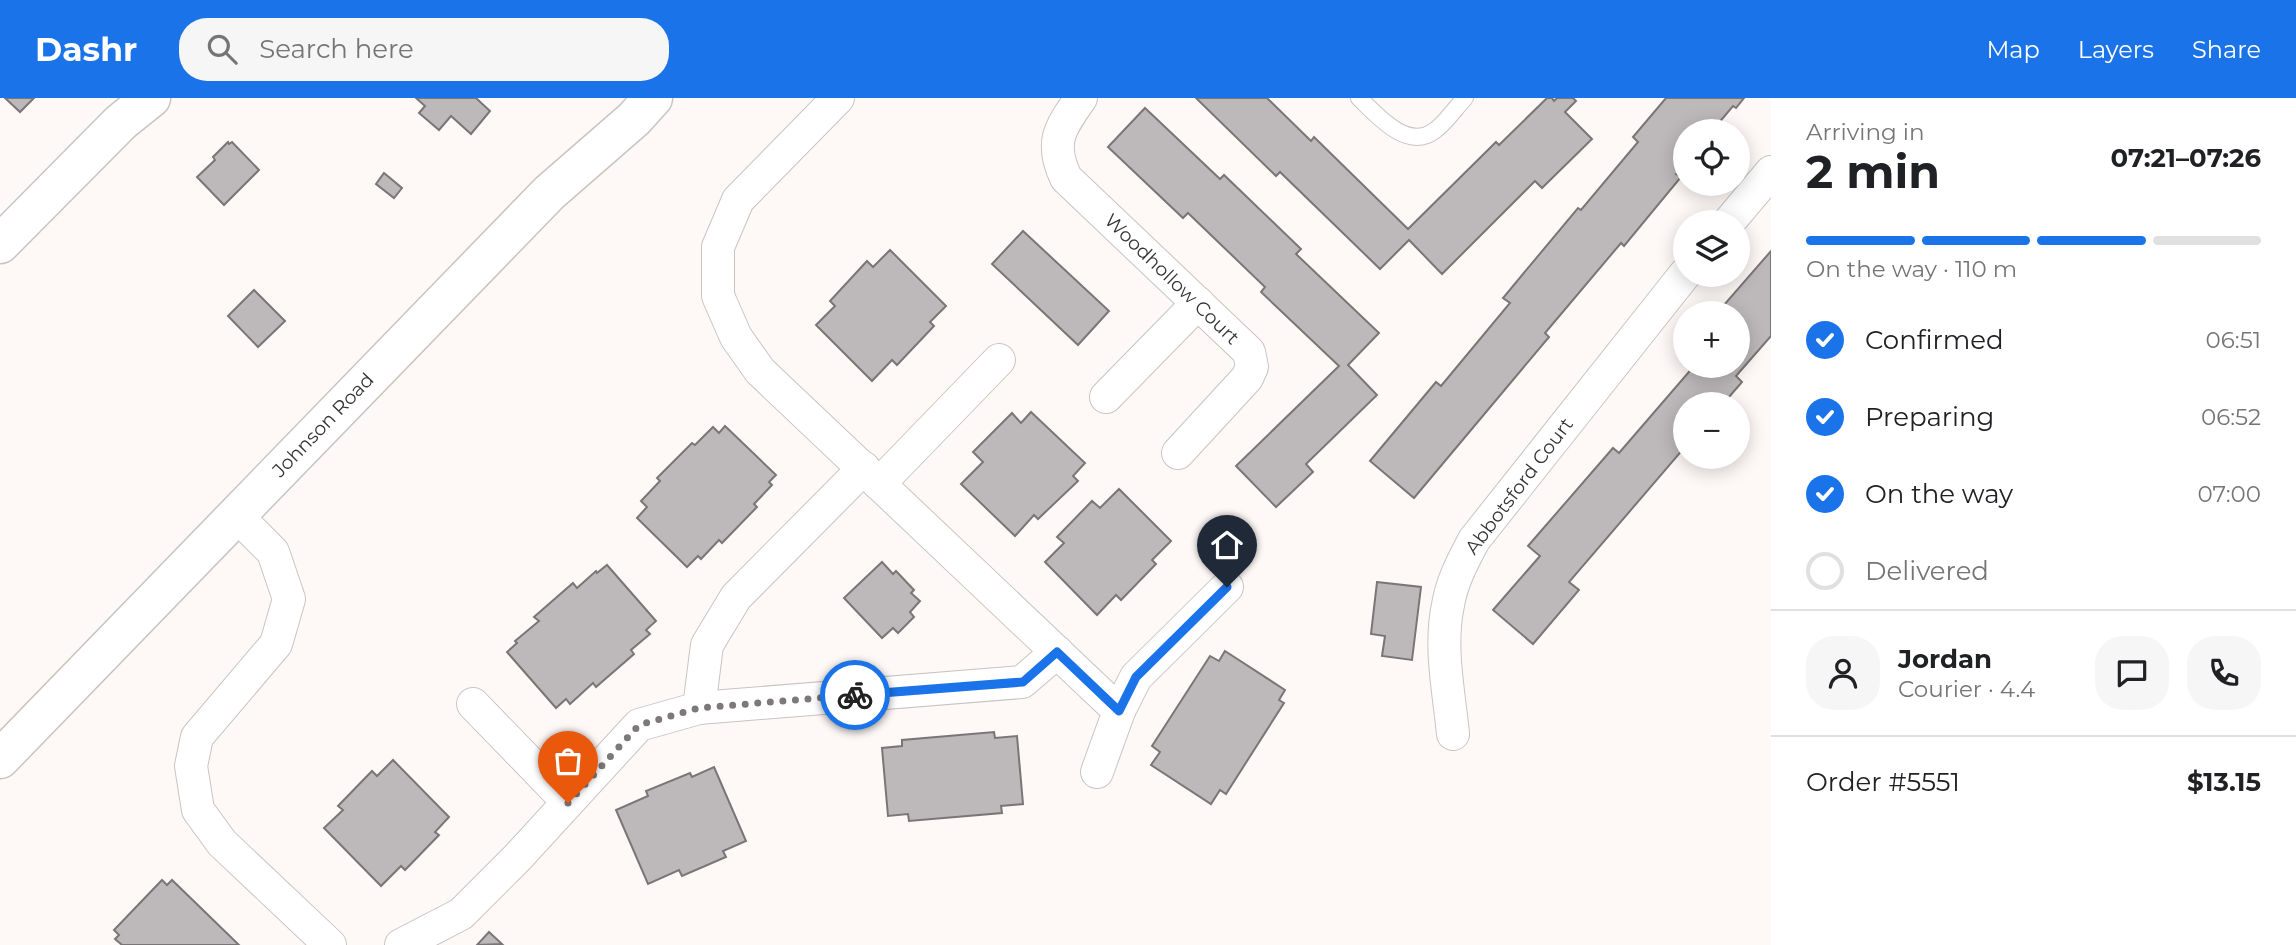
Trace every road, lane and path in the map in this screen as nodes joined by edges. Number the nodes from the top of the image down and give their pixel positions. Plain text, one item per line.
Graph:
1 (151, 98) edge
2 (838, 98) edge
3 (1081, 98) edge
4 (1359, 98) edge
5 (1465, 98) edge
6 (633, 105) edge
7 (1771, 172) edge
8 (1739, 210) edge
9 (0, 244) edge
10 (1675, 287) edge
11 (1198, 303) junction
12 (999, 360) dead end
13 (1106, 397) dead end
14 (1178, 453) dead end
15 (871, 476) junction
16 (236, 515) junction
17 (1227, 587) dead end
18 (1057, 652) junction
19 (473, 704) dead end
20 (699, 708) junction
21 (1119, 711) junction
22 (1453, 734) dead end
23 (0, 759) edge
24 (1097, 772) dead end
25 (568, 803) junction
26 (330, 945) edge
27 (401, 945) edge

1 - 9 street
2 - 15 street
3 - 11 street, Woodhollow Court
4 - 5 lane
6 - 16 street, Johnson Road
7 - 8 street
10 - 22 street, Abbotsford Court
11 - 13 street
11 - 14 street, Woodhollow Court
12 - 15 street
15 - 18 street
15 - 20 street
16 - 23 street, Johnson Road
16 - 26 street
17 - 21 street
18 - 20 street
18 - 21 street
19 - 25 street
20 - 25 street
21 - 24 street
25 - 27 street

